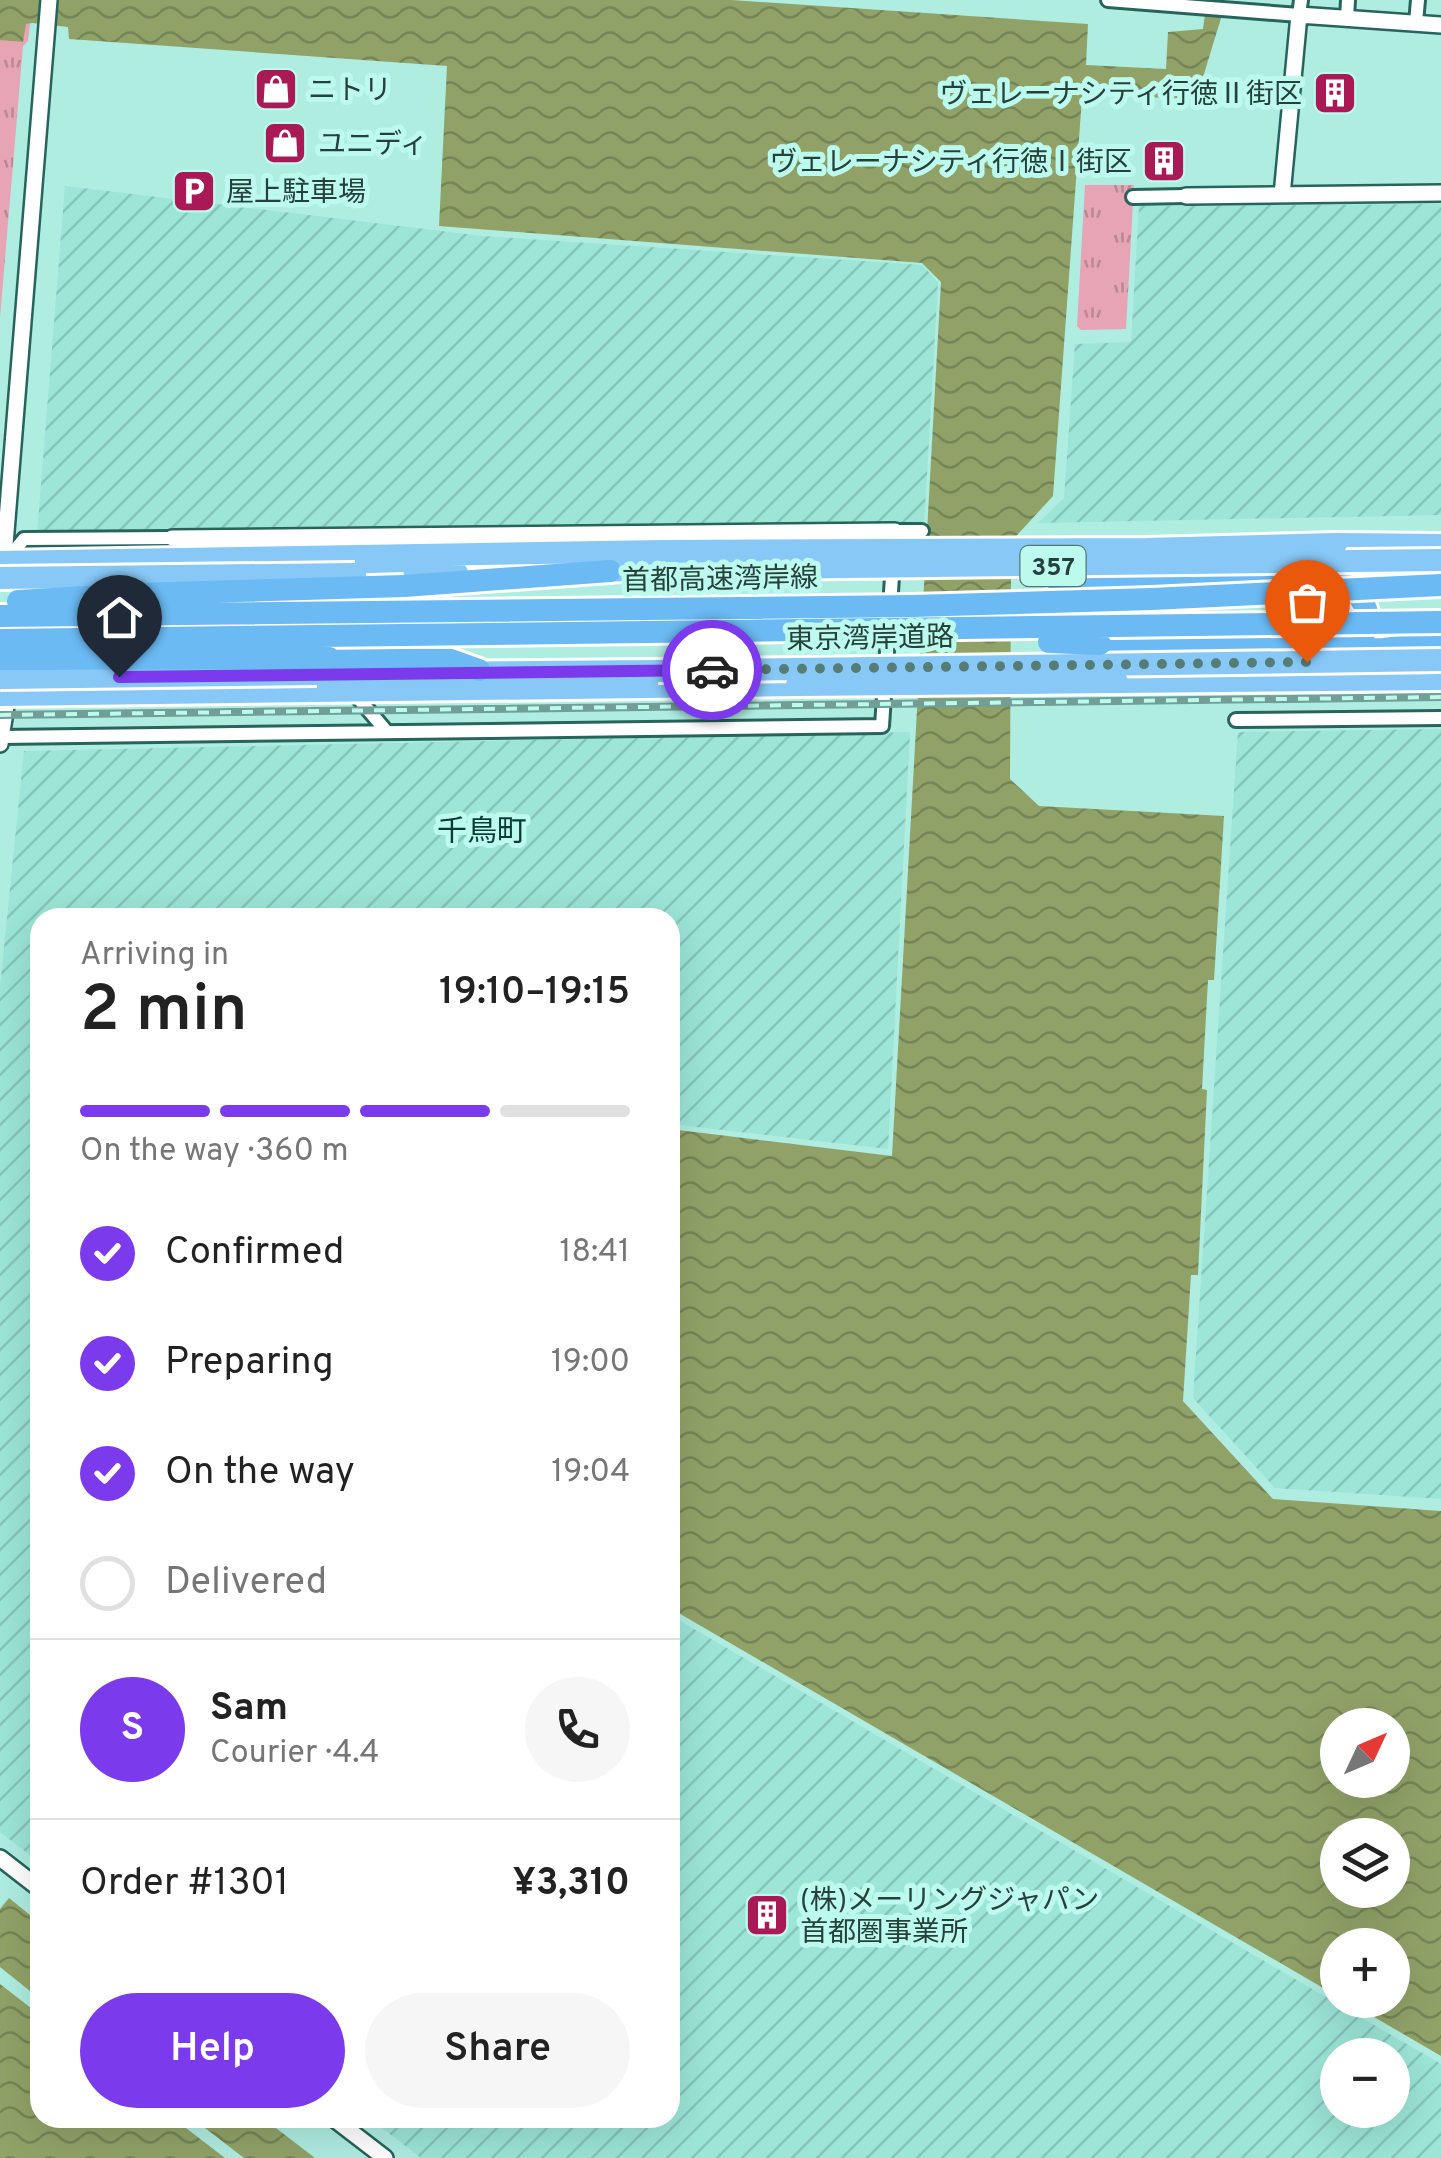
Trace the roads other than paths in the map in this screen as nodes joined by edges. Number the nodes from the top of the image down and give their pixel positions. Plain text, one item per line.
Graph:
1 (49, 0) edge
2 (1108, 0) edge
3 (1348, 0) edge
4 (1418, 0) edge
5 (1206, 4) edge
6 (1228, 4) edge
7 (1300, 7) edge
8 (1347, 18) junction
9 (1416, 23) junction
10 (1441, 25) edge
11 (1441, 193) edge
12 (1282, 195) junction
13 (1134, 196) dead end
14 (1186, 196) joint
15 (922, 531) dead end
16 (895, 532) junction
17 (172, 538) joint
18 (1441, 545) edge
19 (1147, 549) junction
20 (664, 560) junction
21 (1441, 560) edge
22 (891, 568) junction
23 (1, 570) edge
24 (610, 571) junction
25 (1441, 585) edge
26 (0, 604) edge
27 (0, 616) edge
28 (1441, 622) edge
29 (892, 629) junction
30 (0, 640) edge
31 (1441, 642) edge
32 (0, 659) edge
33 (1441, 660) edge
34 (323, 666) junction
35 (831, 668) junction
36 (1441, 678) edge
37 (658, 679) junction
38 (1117, 682) junction
39 (3, 689) edge
40 (352, 690) junction
41 (1441, 718) edge
42 (1236, 720) dead end
43 (387, 732) junction
44 (1, 740) edge
45 (0, 1858) edge
46 (30, 1881) edge
47 (346, 2128) edge
48 (385, 2158) edge

1 - 23 street
2 - 5 street
3 - 8 street
4 - 9 street
5 - 6 street
6 - 7 street
7 - 8 street
7 - 12 street
8 - 9 street
9 - 10 street
11 - 12 street
12 - 14 street
13 - 14 street
15 - 16 street
16 - 17 street
16 - 43 street
17 - 23 street
18 - 19 highway, 357, bridge
19 - 20 highway, 357, bridge
19 - 22 highway, bridge
20 - 22 highway, 357, bridge
20 - 23 highway, 357
20 - 24 highway, 357
21 - 22 highway, 357, bridge
23 - 24 highway, 357, bridge
23 - 39 street
24 - 26 highway, bridge
25 - 27 highway, 首都高速湾岸線, bridge
28 - 29 highway, 首都高速湾岸線, bridge
29 - 30 highway, 首都高速湾岸線, bridge
29 - 31 highway, bridge
32 - 34 highway, bridge
33 - 35 highway, 東京湾岸道路, bridge
34 - 37 highway, 東京湾岸道路
34 - 39 highway, bridge
35 - 37 highway, 東京湾岸道路, bridge
35 - 38 highway, bridge
36 - 38 highway, 東京湾岸道路
37 - 38 highway, 東京湾岸道路, bridge
37 - 40 highway, 東京湾岸道路
39 - 40 highway, 東京湾岸道路
39 - 44 street
40 - 43 street
41 - 42 street
43 - 44 street
45 - 46 street
47 - 48 street

